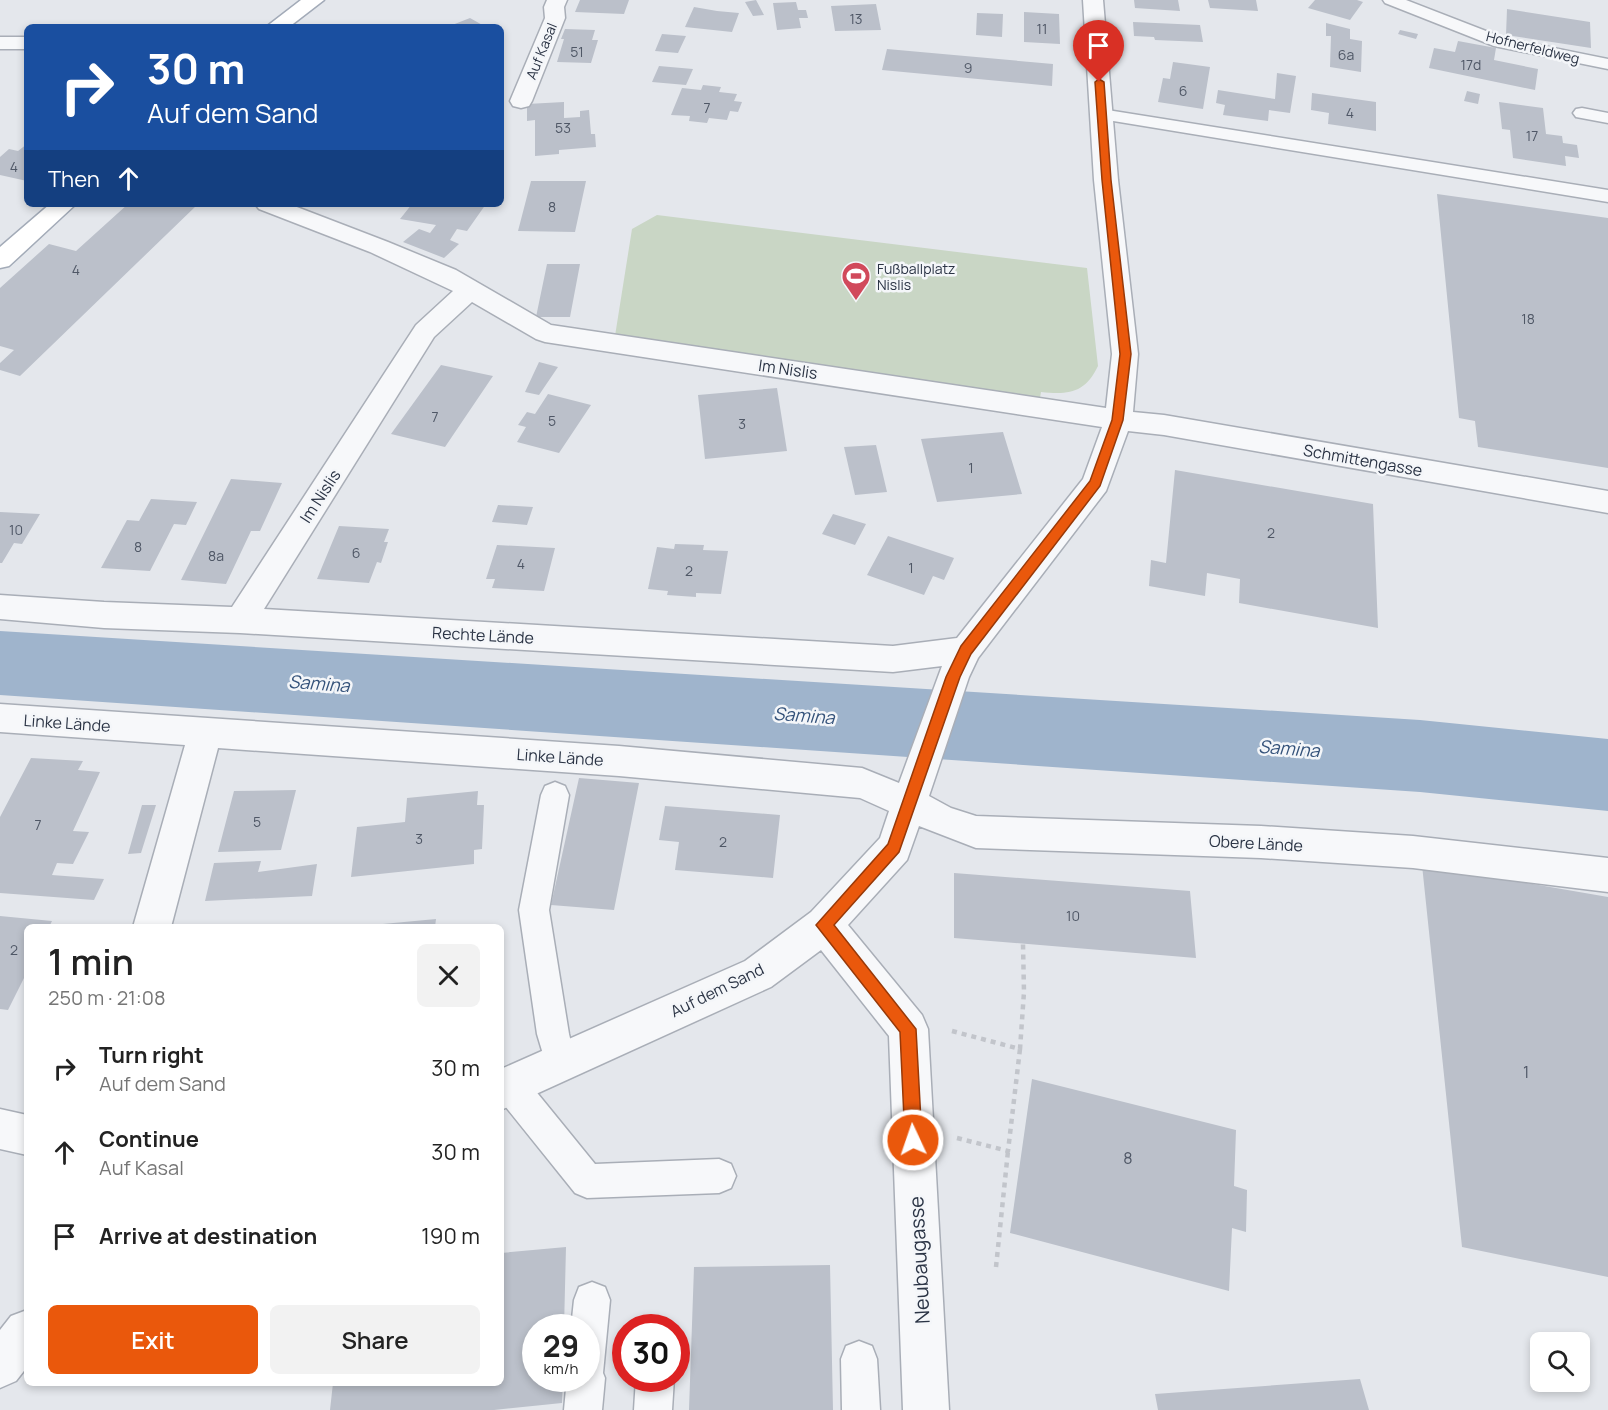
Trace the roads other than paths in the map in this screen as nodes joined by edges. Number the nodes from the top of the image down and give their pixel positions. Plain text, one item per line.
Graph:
1 (314, 0) edge
2 (557, 0) edge
3 (1093, 0) edge
4 (1391, 0) edge
5 (280, 24) edge
6 (0, 43) edge
7 (24, 43) edge
8 (1608, 64) edge
9 (521, 101) dead end
10 (1582, 113) dead end
11 (1101, 114) junction
12 (1608, 118) edge
13 (1608, 196) edge
14 (61, 207) edge
15 (275, 207) edge
16 (0, 260) edge
17 (470, 289) junction
18 (1118, 420) junction
19 (1608, 502) edge
20 (0, 607) edge
21 (240, 620) junction
22 (960, 664) junction
23 (0, 718) edge
24 (205, 734) junction
25 (916, 788) junction
26 (555, 795) dead end
27 (1608, 875) edge
28 (153, 924) edge
29 (824, 925) junction
30 (560, 1063) junction
31 (505, 1088) edge
32 (0, 1129) edge
33 (24, 1134) edge
34 (719, 1176) dead end
35 (592, 1300) dead end
36 (591, 1314) edge
37 (24, 1336) edge
38 (859, 1359) dead end
39 (0, 1365) edge
40 (585, 1392) edge
41 (654, 1392) edge
42 (583, 1410) edge
43 (653, 1410) edge
44 (861, 1410) edge
45 (926, 1410) edge

1 - 5 main road
2 - 9 street, Auf Kasal
3 - 11 street
4 - 8 lane, Hofnerfeldweg
6 - 7 street
10 - 12 lane
11 - 13 lane
11 - 18 street
14 - 16 main road
15 - 17 street, Im Nislis
17 - 18 street, Im Nislis
17 - 21 street, Im Nislis
18 - 19 street, Schmittengasse
18 - 22 street
20 - 21 street, Rechte Lände
21 - 22 street, Rechte Lände
22 - 25 street
23 - 24 street, Linke Lände
24 - 25 street, Linke Lände
24 - 28 street
25 - 27 street, Obere Lände
25 - 29 street, Auf dem Sand
26 - 30 lane
29 - 30 street, Auf dem Sand
29 - 45 street, Neubaugasse
30 - 31 street, Auf dem Sand
31 - 34 lane
32 - 33 street
35 - 36 lane
37 - 39 street
38 - 44 lane
40 - 42 lane
41 - 43 lane

